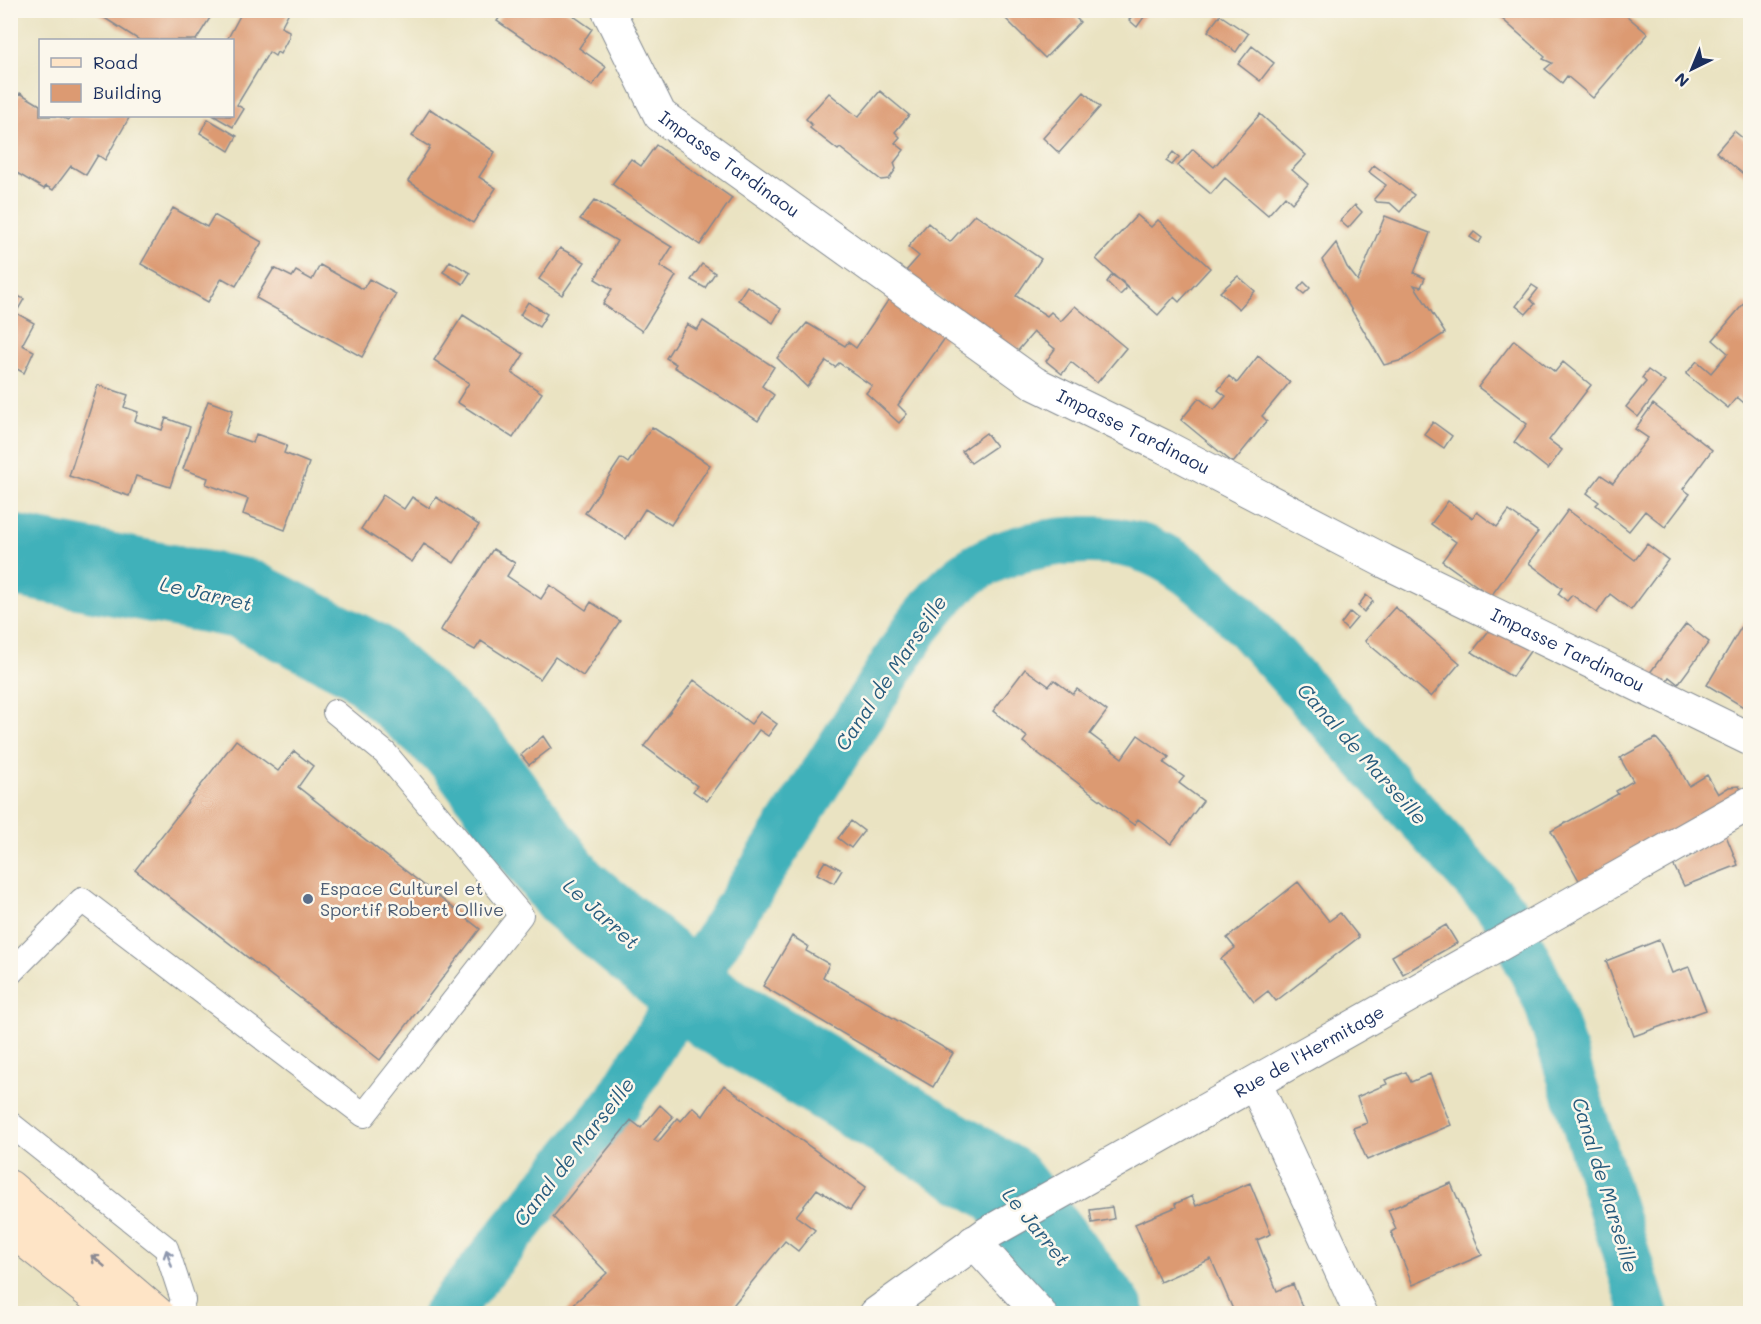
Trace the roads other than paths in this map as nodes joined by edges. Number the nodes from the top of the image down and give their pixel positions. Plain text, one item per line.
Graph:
1 (608, 10) edge
2 (335, 712) dead end
3 (1750, 739) edge
4 (1750, 803) edge
5 (10, 973) edge
6 (1255, 1083) junction
7 (10, 1124) edge
8 (10, 1187) edge
9 (10, 1228) edge
10 (981, 1238) junction
11 (117, 1314) edge
12 (158, 1314) edge
13 (178, 1314) edge
14 (876, 1314) edge
15 (1040, 1314) edge
16 (1360, 1314) edge

1 - 3 street, Impasse Tardinaou
2 - 5 lane
4 - 6 street, Rue de l'Hermitage
6 - 10 street, Rue de l'Hermitage
6 - 16 street
13 -> 7 lane
12 -> 8 main road
9 - 11 main road
10 - 14 street, Rue de l'Hermitage
10 - 15 street

